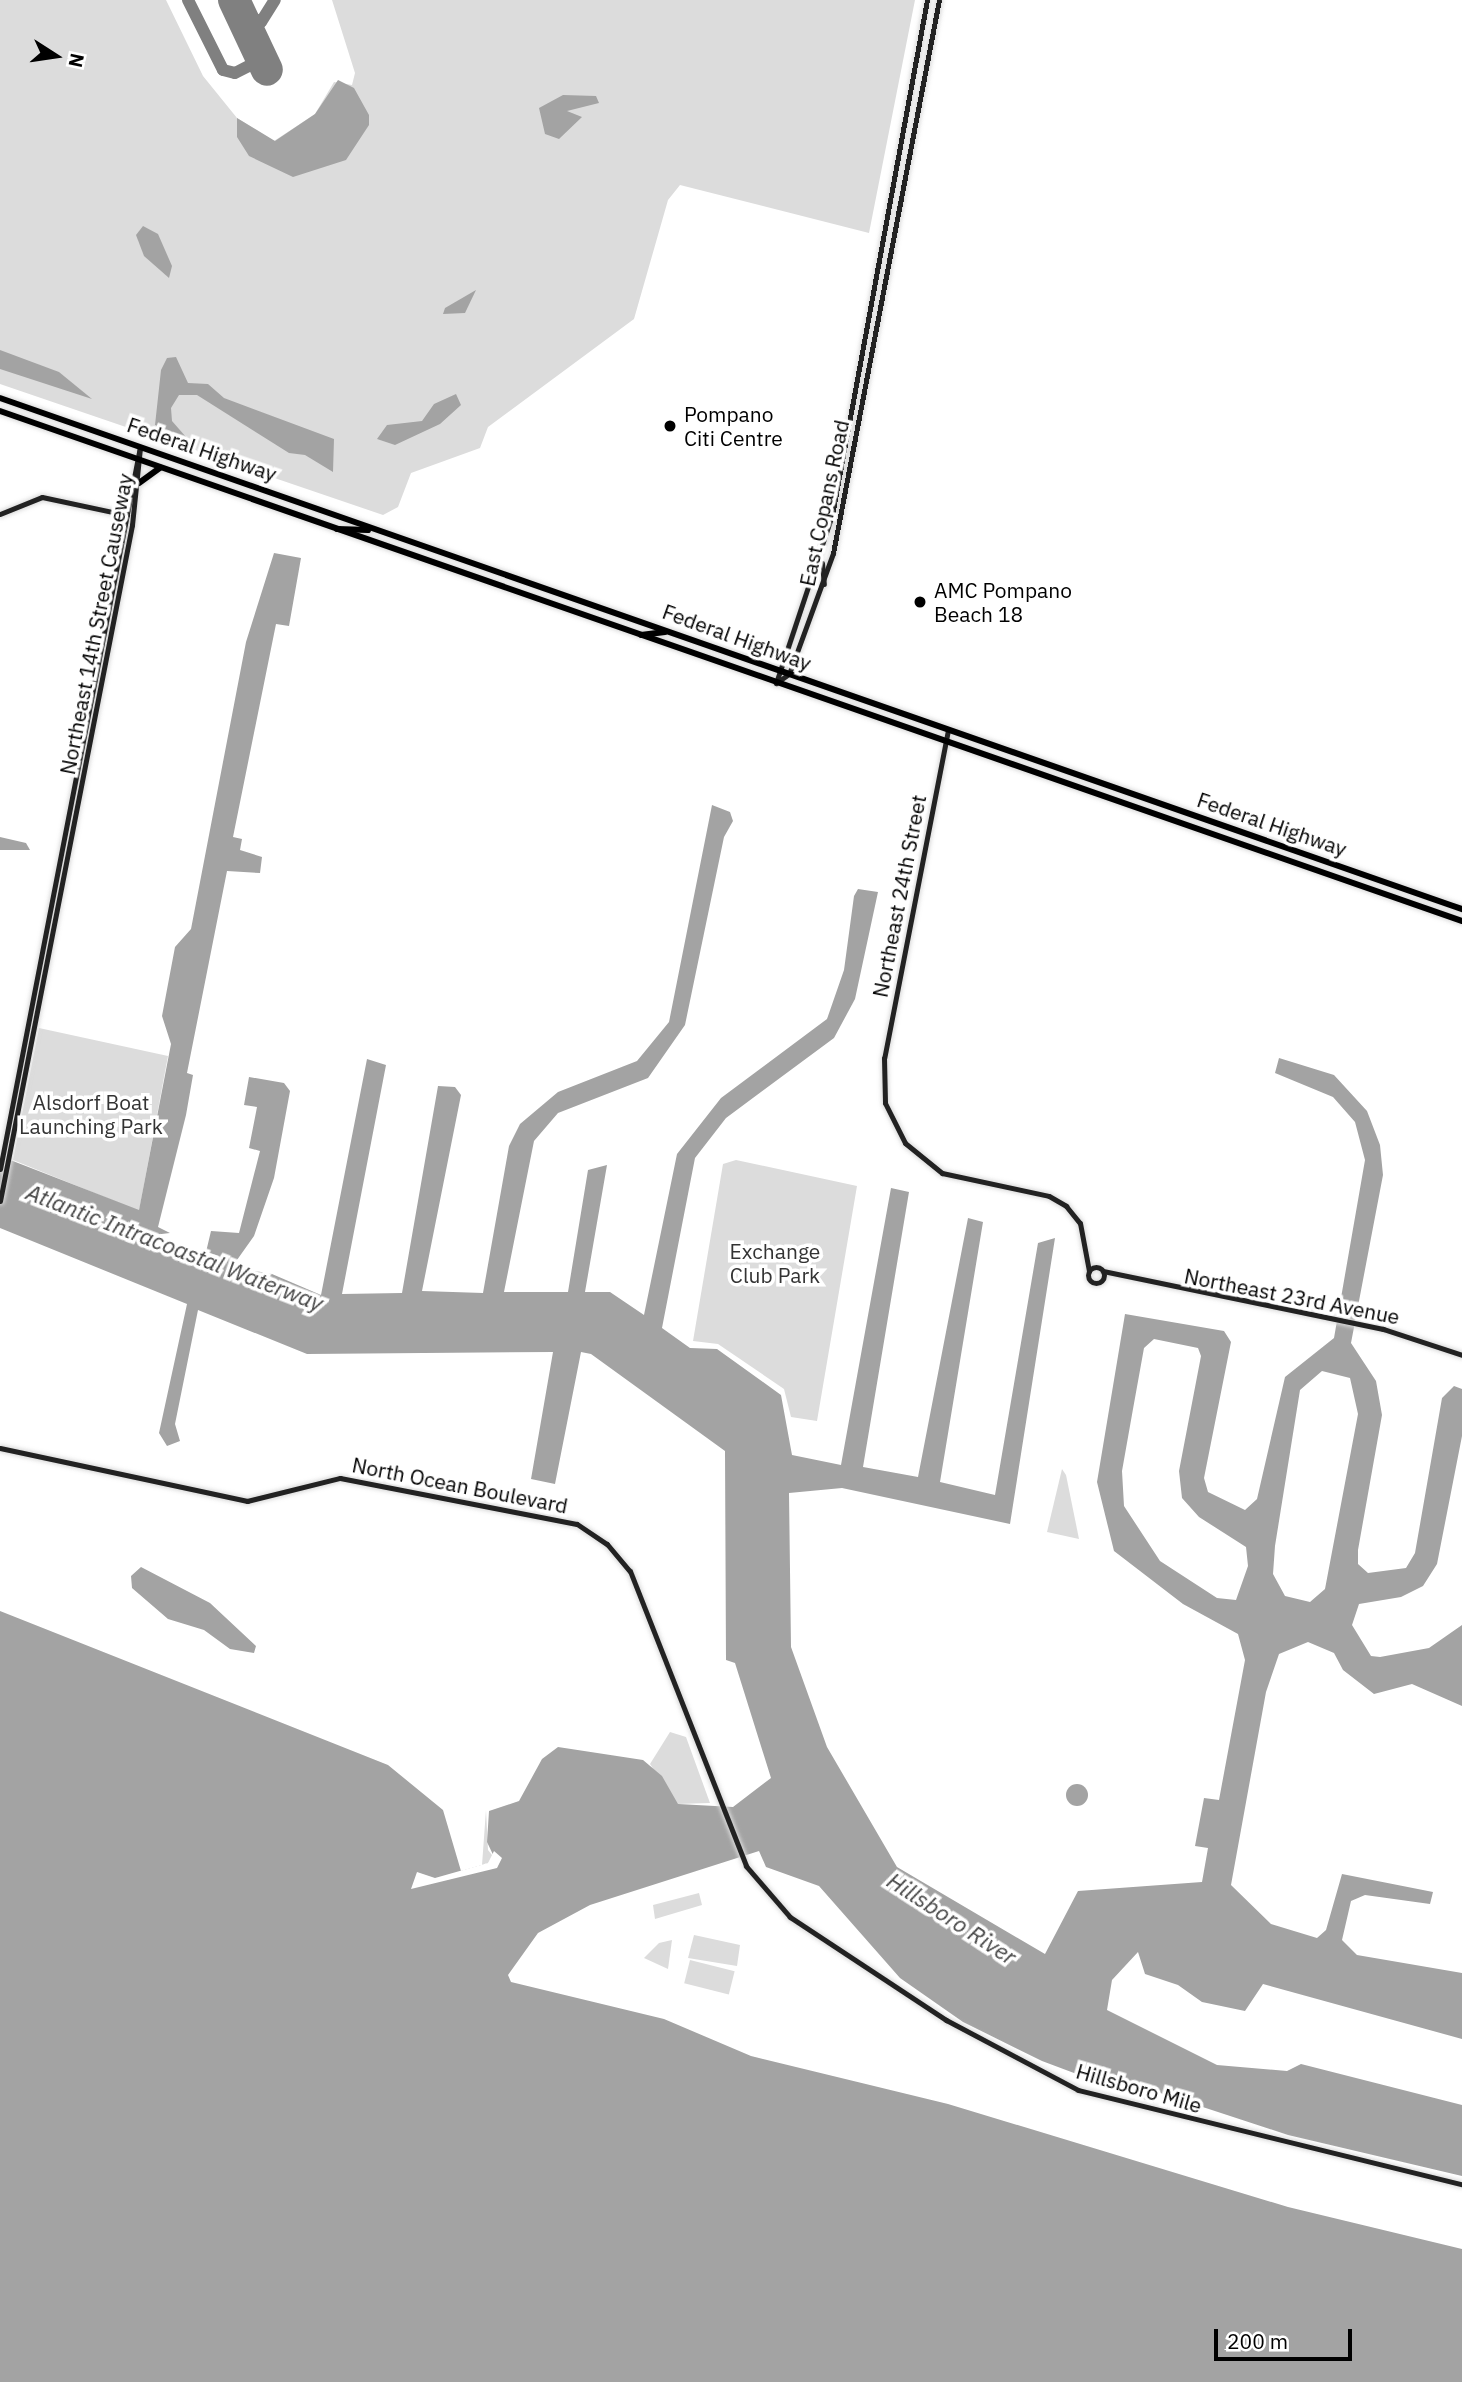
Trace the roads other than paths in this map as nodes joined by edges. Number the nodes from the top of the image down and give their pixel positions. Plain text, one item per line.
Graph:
1 (927, 0) edge
2 (939, 0) edge
3 (856, 390) junction
4 (0, 398) edge
5 (861, 402) junction
6 (853, 403) junction
7 (26, 407) junction
8 (2, 412) edge
9 (859, 415) junction
10 (140, 447) junction
11 (134, 457) junction
12 (143, 460) junction
13 (162, 467) junction
14 (139, 483) junction
15 (332, 513) junction
16 (0, 514) edge
17 (124, 515) junction
18 (133, 517) junction
19 (312, 520) junction
20 (337, 528) junction
21 (386, 532) junction
22 (821, 560) junction
23 (824, 584) junction
24 (645, 623) junction
25 (623, 629) junction
26 (670, 632) junction
27 (641, 635) junction
28 (778, 669) junction
29 (789, 674) junction
30 (776, 683) junction
31 (948, 730) junction
32 (946, 741) junction
33 (79, 753) junction
34 (1047, 764) junction
35 (1026, 769) junction
36 (84, 771) junction
37 (1076, 774) junction
38 (1051, 778) junction
39 (1222, 825) junction
40 (1200, 830) junction
41 (1237, 830) junction
42 (1220, 837) junction
43 (1305, 854) junction
44 (1282, 859) junction
45 (63, 880) junction
46 (53, 889) junction
47 (1462, 909) edge
48 (1462, 921) edge
49 (6, 1154) junction
50 (0, 1169) edge
51 (0, 1201) edge
52 (1091, 1257) junction
53 (1101, 1269) junction
54 (1089, 1271) junction
55 (1113, 1278) junction
56 (1101, 1280) junction
57 (1462, 1355) edge
58 (0, 1448) edge
59 (746, 1866) joint
60 (1462, 2184) edge

1 - 3 main road, East Copans Road
2 - 5 main road, East Copans Road
3 - 5 main road
3 - 6 main road, East Copans Road
4 - 7 main road, Federal Highway
5 - 9 main road, East Copans Road
6 - 9 main road
6 - 22 main road, East Copans Road
7 - 8 main road
7 - 10 main road, Federal Highway
8 - 11 main road, Federal Highway
9 - 23 main road, East Copans Road
10 - 11 main road, Northeast 14th Street Causeway
10 - 12 main road, Northeast 14th Street Causeway
10 - 15 main road, Federal Highway
11 - 12 main road, Federal Highway
11 - 17 main road, Northeast 14th Street Causeway
12 - 13 main road, Federal Highway
12 - 14 main road, Northeast 14th Street Causeway
13 - 14 main road
13 - 19 main road, Federal Highway
14 - 18 main road, Northeast 14th Street Causeway
15 - 19 main road
15 - 21 main road, Federal Highway
16 - 17 main road
17 - 18 main road
17 - 33 main road, Northeast 14th Street Causeway
18 - 36 main road, Northeast 14th Street Causeway
19 - 20 main road, Federal Highway
20 - 21 main road
20 - 25 main road, Federal Highway
21 - 24 main road, Federal Highway
22 - 23 main road
22 - 28 main road, East Copans Road
23 - 29 main road, East Copans Road
24 - 25 main road
24 - 26 main road, Federal Highway
25 - 27 main road, Federal Highway
26 - 27 main road
26 - 28 main road, Federal Highway
27 - 30 main road, Federal Highway
28 - 29 main road, Federal Highway
28 - 30 main road, East Copans Road
29 - 30 main road
29 - 31 main road, Federal Highway
30 - 32 main road, Federal Highway
31 - 32 main road, Northeast 24th Street
31 - 34 main road, Federal Highway
32 - 35 main road, Federal Highway
32 - 52 main road, Northeast 24th Street
33 - 36 main road
33 - 46 main road, Northeast 14th Street Causeway
34 - 35 main road
34 - 37 main road, Federal Highway
35 - 38 main road, Federal Highway
36 - 45 main road, Northeast 14th Street Causeway
37 - 38 main road
37 - 39 main road, Federal Highway
38 - 40 main road, Federal Highway
39 - 40 main road
39 - 41 main road, Federal Highway
40 - 42 main road, Federal Highway
41 - 42 main road
41 - 43 main road, Federal Highway
42 - 44 main road, Federal Highway
43 - 44 main road
43 - 47 main road, Federal Highway
44 - 48 main road, Federal Highway
45 - 46 main road
45 - 49 main road, Northeast 14th Street Causeway
46 - 49 main road, Northeast 14th Street Causeway
49 - 50 main road, Northeast 14th Street Causeway
49 - 51 main road, Northeast 14th Street Causeway
52 - 53 main road
52 - 54 main road
53 - 54 main road
53 - 55 main road, Northeast 23rd Avenue
53 - 56 main road
54 - 56 main road
55 - 56 main road, Northeast 23rd Avenue
55 - 57 main road, Northeast 23rd Avenue
58 - 59 main road, North Ocean Boulevard
59 - 60 main road, Hillsboro Mile

